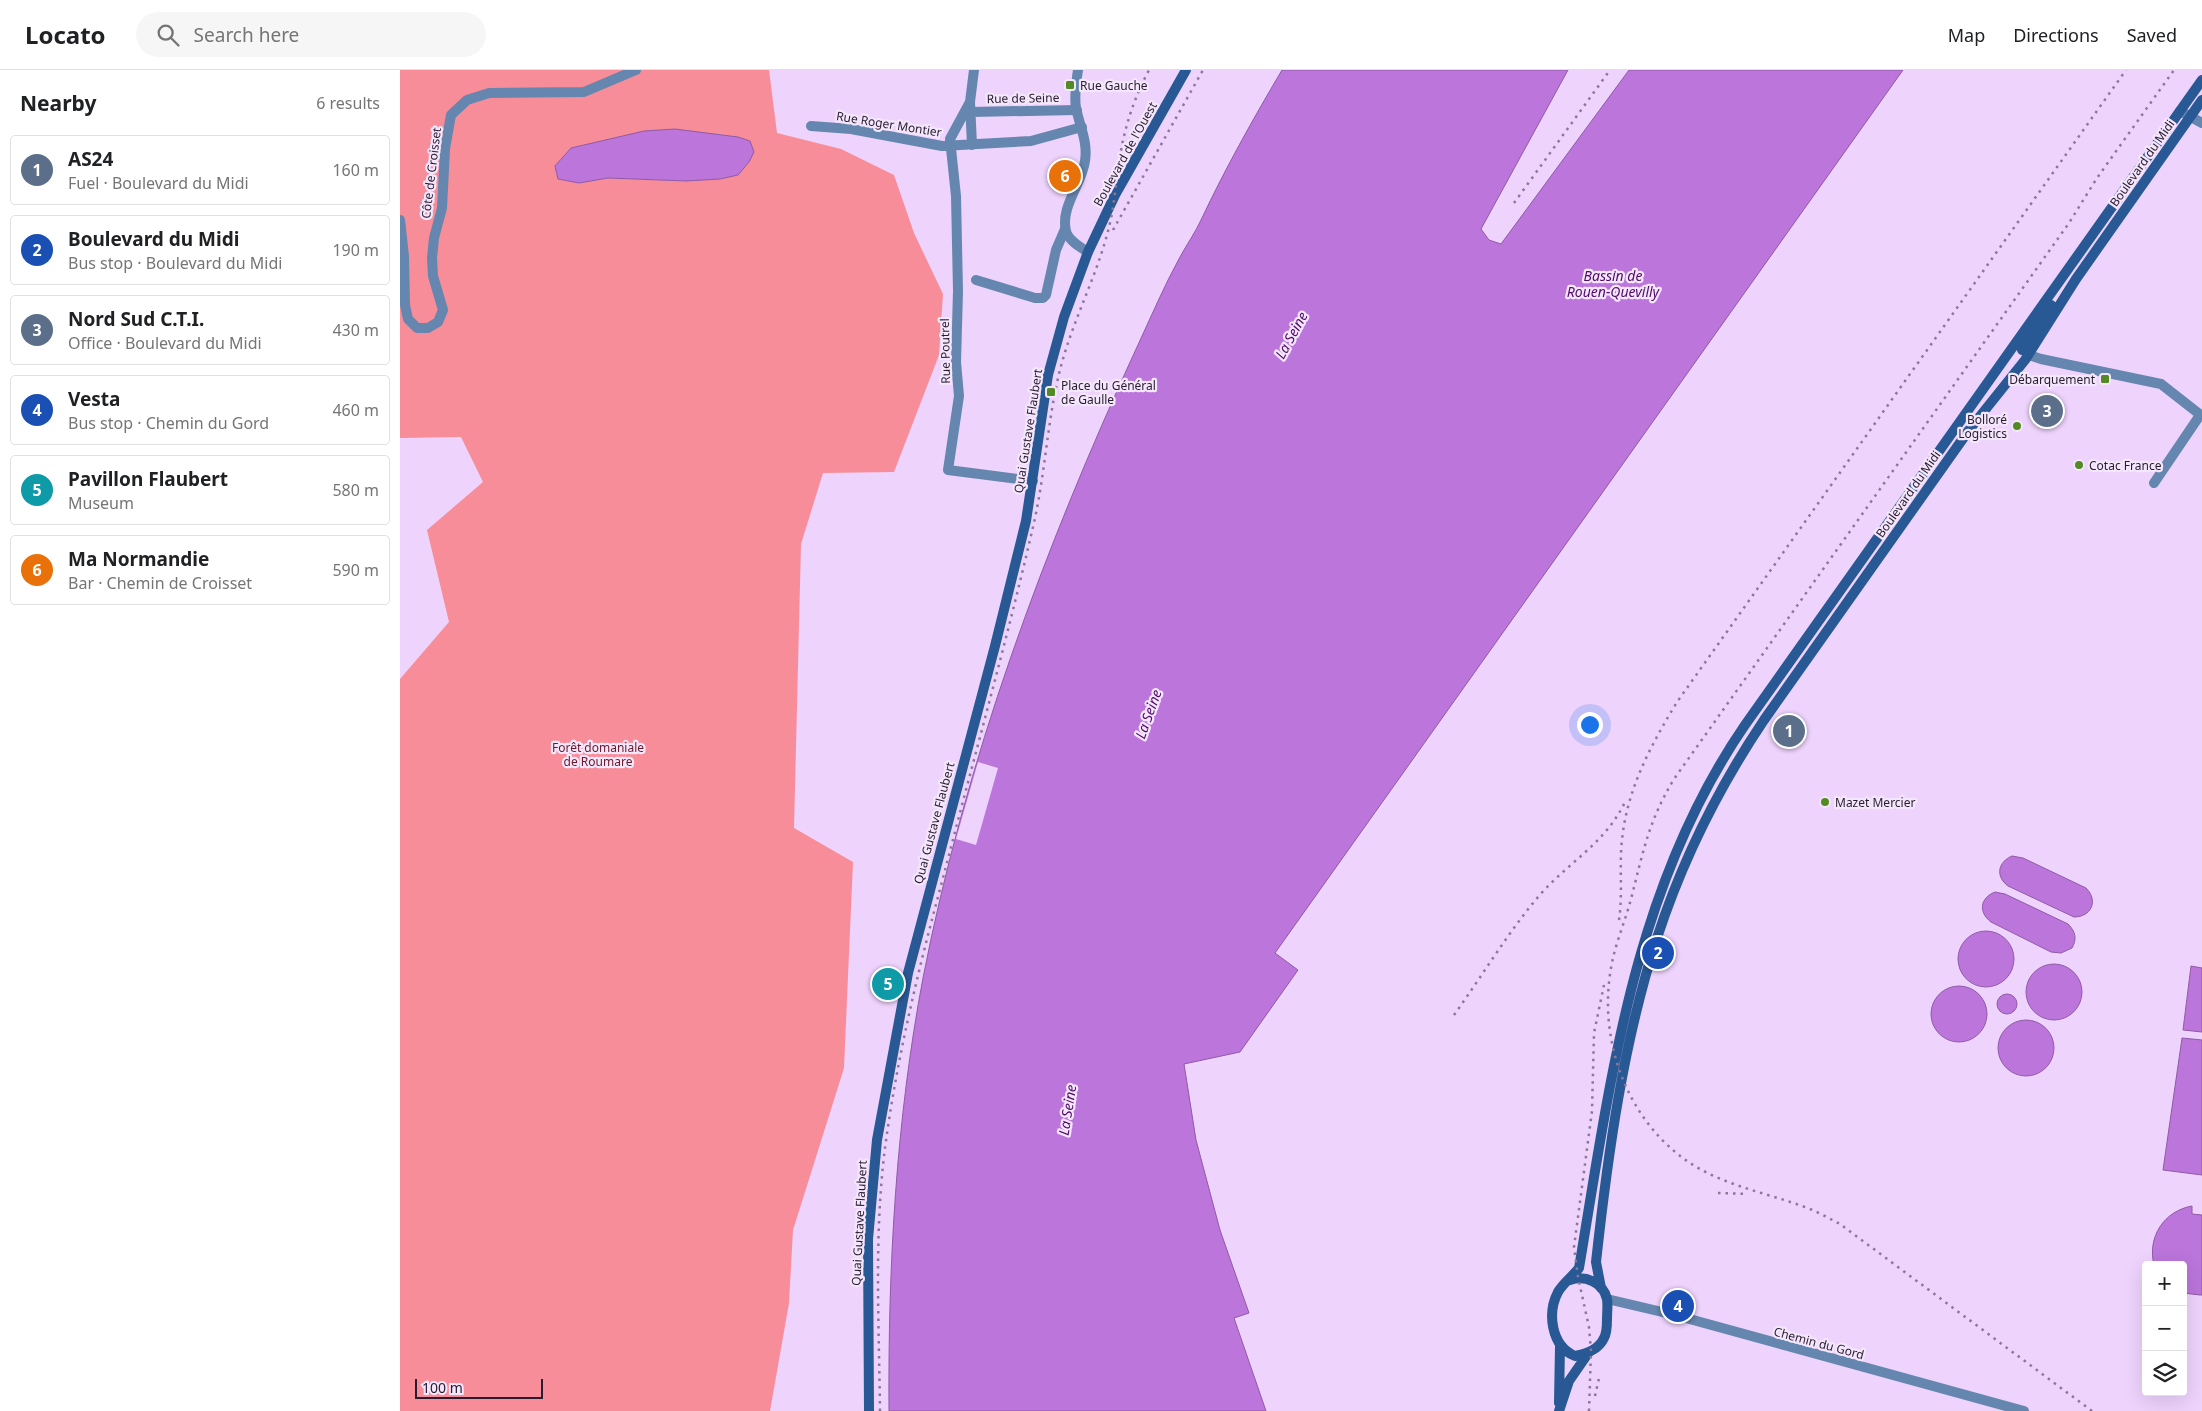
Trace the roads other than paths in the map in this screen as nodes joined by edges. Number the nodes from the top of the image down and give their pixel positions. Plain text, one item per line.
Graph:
1 (636, 70) edge
2 (974, 70) edge
3 (1078, 70) edge
4 (1186, 70) edge
5 (2202, 80) edge
6 (2202, 100) edge
7 (971, 107) junction
8 (1077, 110) junction
9 (2180, 111) junction
10 (2190, 117) junction
11 (2202, 123) edge
12 (811, 126) dead end
13 (1082, 127) junction
14 (972, 145) junction
15 (950, 146) junction
16 (400, 220) edge
17 (1065, 229) junction
18 (1088, 252) junction
19 (976, 280) dead end
20 (2021, 352) junction
21 (2199, 414) edge
22 (1033, 481) junction
23 (2154, 483) dead end
24 (1731, 747) junction
25 (1696, 835) junction
26 (1677, 848) junction
27 (1570, 1280) junction
28 (1602, 1288) junction
29 (1607, 1299) junction
30 (1560, 1346) junction
31 (1588, 1352) junction
32 (869, 1411) edge
33 (1559, 1411) edge
34 (2024, 1411) edge

1 - 16 street, Côte de Croisset
2 - 7 street
3 - 8 street
4 - 18 main road, Boulevard de l'Ouest
5 - 9 main road, Boulevard du Midi
6 - 10 main road, Boulevard du Midi
7 - 8 street, Rue de Seine
7 - 14 street
7 - 15 street
8 - 13 street
9 - 10 street
9 - 20 main road, Boulevard du Midi
10 - 11 street
10 - 20 main road, Boulevard du Midi
12 - 15 street, Rue Roger Montier
13 - 14 street, Rue Roger Montier
13 - 17 street
14 - 15 street, Rue Roger Montier
15 - 22 street, Rue Poutrel
17 - 18 street
17 - 19 street
18 - 22 main road, Quai Gustave Flaubert
20 - 21 street
20 - 24 main road, Boulevard du Midi
20 - 25 main road, Boulevard du Midi
21 - 23 street
22 - 32 main road, Quai Gustave Flaubert
24 - 25 main road, Boulevard du Midi
24 - 26 main road, Boulevard du Midi
25 - 26 main road, Boulevard du Midi
25 - 28 main road, Boulevard du Midi
26 - 27 main road, Boulevard du Midi
27 - 28 main road
27 - 30 main road
28 - 29 main road
29 - 31 main road
29 - 34 street, Chemin du Gord
30 - 31 main road
30 - 33 main road
31 - 33 main road

